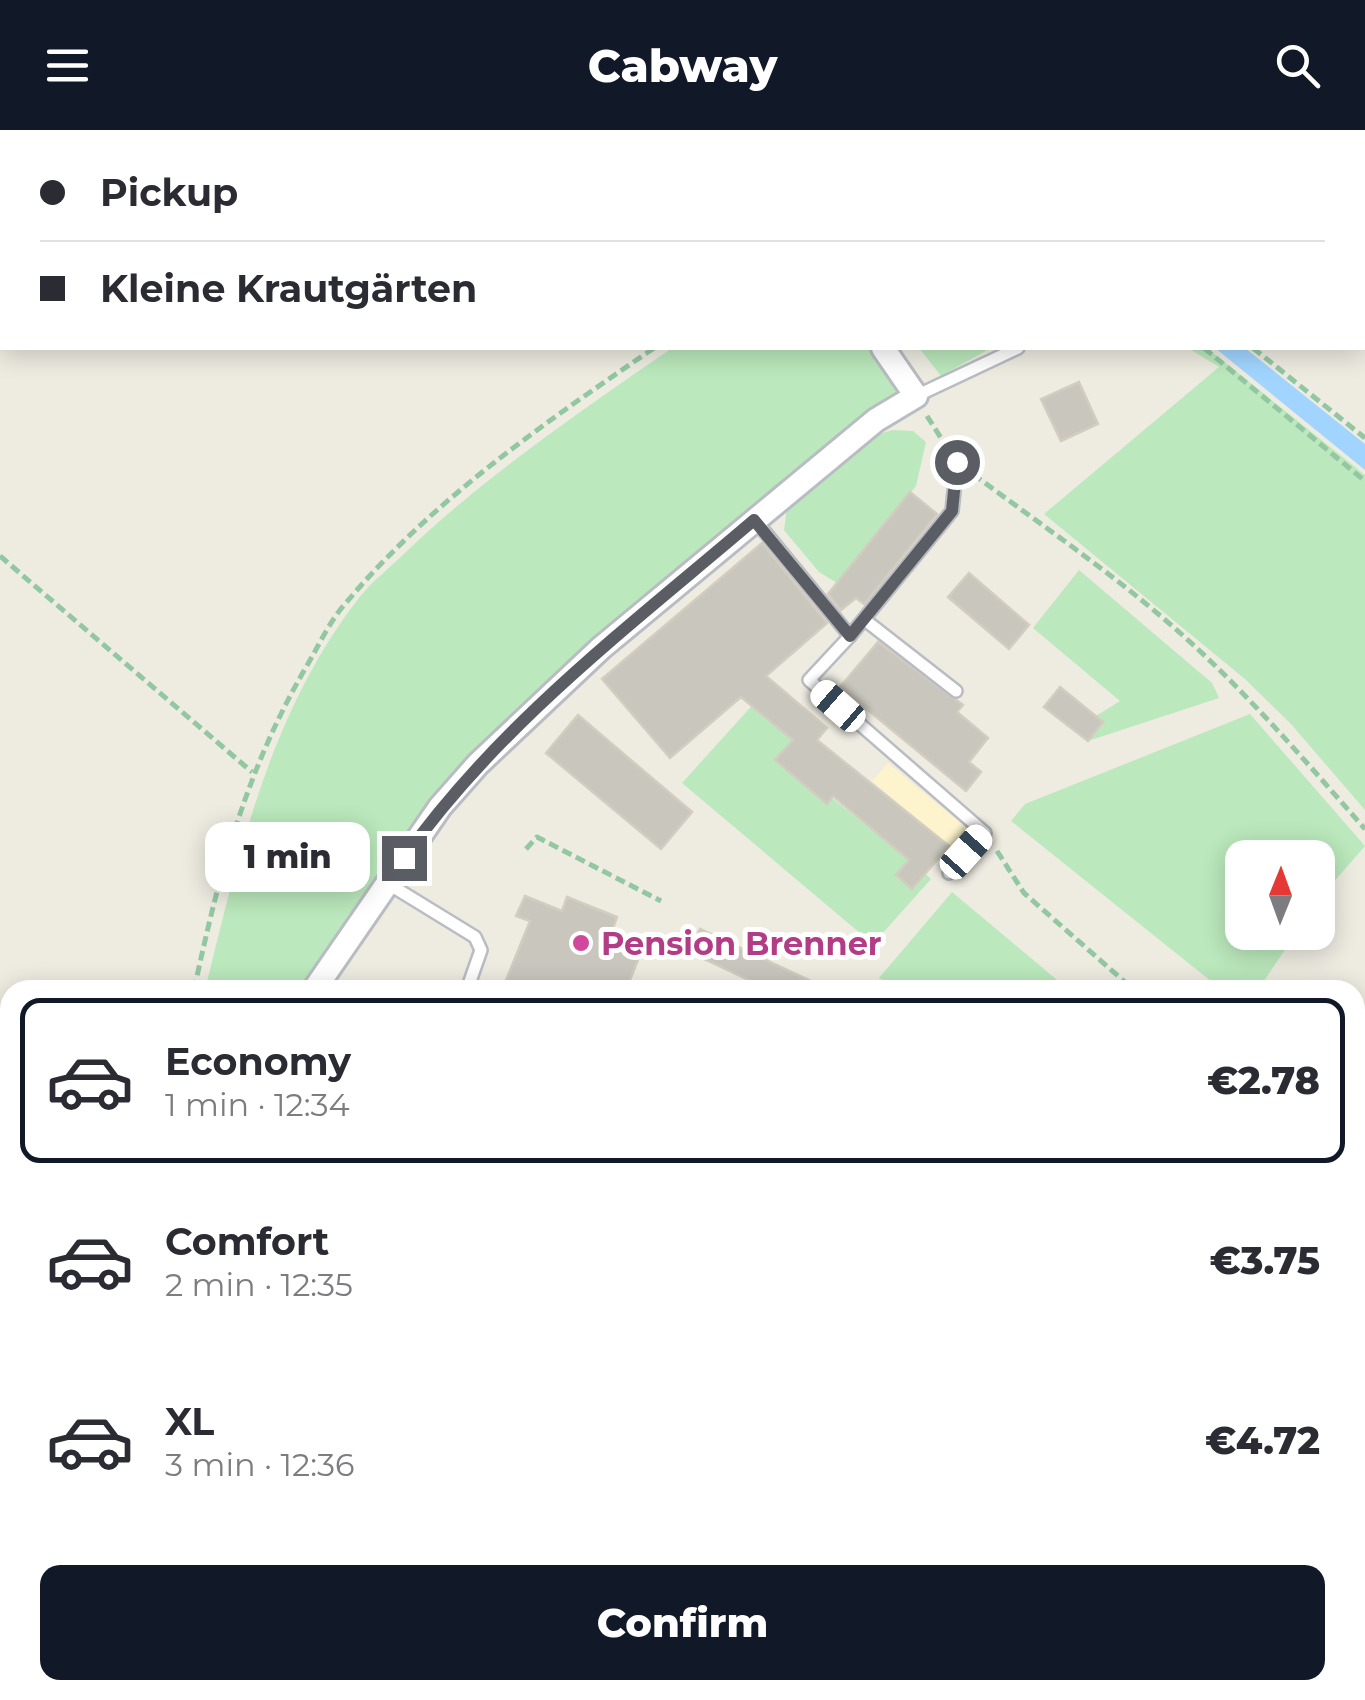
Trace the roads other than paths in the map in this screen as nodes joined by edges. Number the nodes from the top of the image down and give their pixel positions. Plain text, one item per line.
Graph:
1 (884, 350) edge
2 (1014, 350) edge
3 (916, 396) junction
4 (957, 462) road end
5 (754, 520) junction
6 (865, 620) junction
7 (850, 636) junction
8 (956, 691) dead end
9 (948, 872) dead end
10 (387, 884) junction
11 (321, 980) edge
12 (470, 980) edge

1 - 3 street
2 - 3 lane
3 - 5 street
4 - 6 lane
5 - 7 lane
5 - 10 street
6 - 7 lane
6 - 8 lane
7 - 9 lane
10 - 11 street
10 - 12 lane

